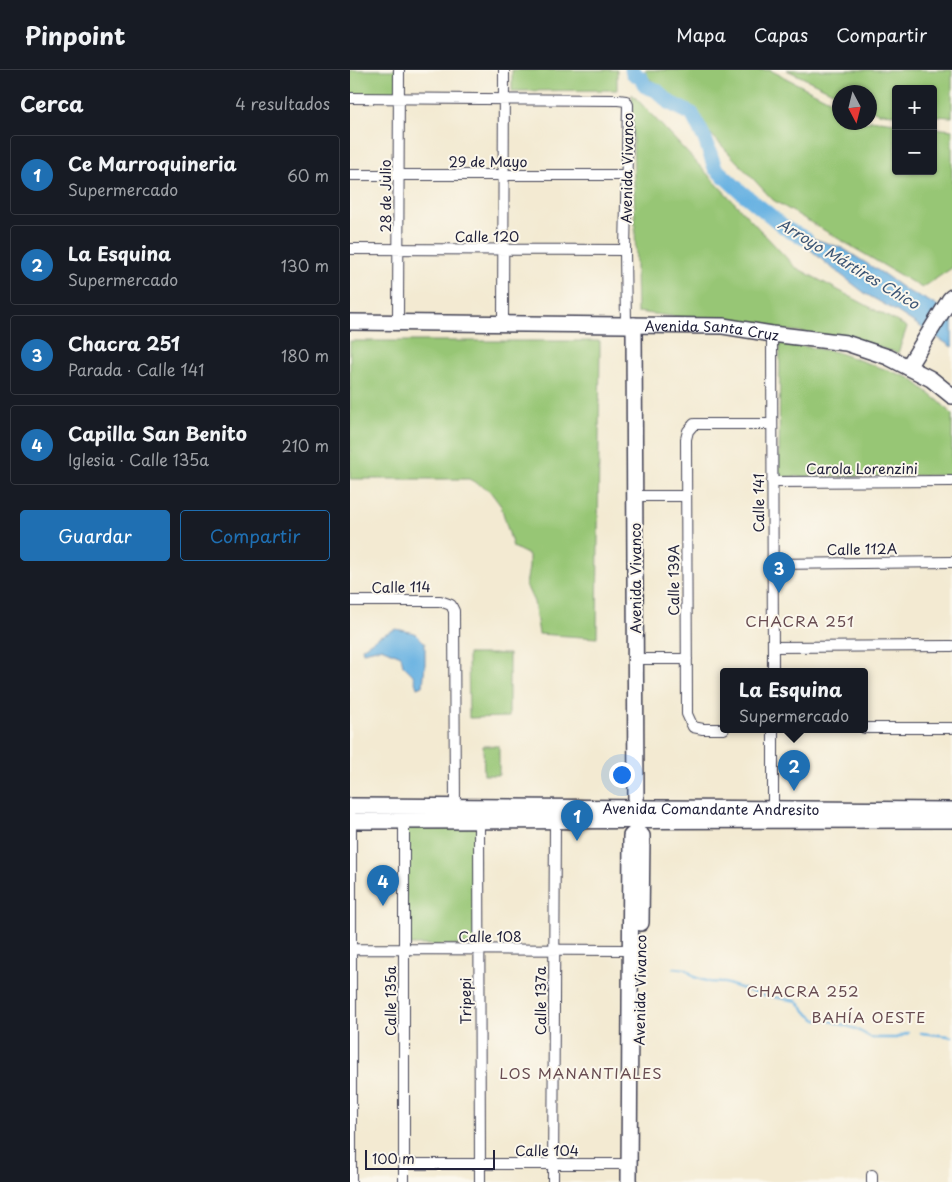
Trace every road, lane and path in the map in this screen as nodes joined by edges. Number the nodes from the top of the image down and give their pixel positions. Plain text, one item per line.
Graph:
1 (399, 70) edge
2 (504, 70) edge
3 (350, 98) edge
4 (399, 98) junction
5 (504, 98) junction
6 (350, 174) edge
7 (398, 175) junction
8 (504, 175) junction
9 (627, 175) junction
10 (350, 249) edge
11 (398, 250) junction
12 (503, 250) junction
13 (624, 250) junction
14 (951, 298) edge
15 (350, 322) edge
16 (398, 322) junction
17 (503, 323) junction
18 (631, 328) junction
19 (350, 332) edge
20 (772, 334) junction
21 (908, 367) junction
22 (952, 396) edge
23 (772, 424) junction
24 (952, 481) edge
25 (772, 482) junction
26 (635, 496) junction
27 (686, 496) junction
28 (952, 562) edge
29 (772, 564) junction
30 (350, 602) edge
31 (772, 646) junction
32 (952, 646) edge
33 (635, 659) junction
34 (687, 659) junction
35 (773, 668) edge
36 (868, 728) edge
37 (952, 728) edge
38 (720, 729) edge
39 (773, 733) edge
40 (454, 806) junction
41 (952, 810) edge
42 (350, 813) edge
43 (773, 815) junction
44 (404, 820) junction
45 (479, 820) junction
46 (554, 820) junction
47 (636, 820) junction
48 (952, 820) edge
49 (350, 950) edge
50 (404, 950) junction
51 (479, 950) junction
52 (554, 950) junction
53 (630, 950) junction
54 (350, 1161) edge
55 (404, 1164) junction
56 (480, 1164) junction
57 (553, 1164) junction
58 (629, 1164) junction
59 (351, 1182) edge
60 (404, 1182) edge
61 (480, 1182) edge
62 (553, 1182) edge
63 (629, 1182) edge
64 (638, 1182) edge

1 - 4 street, 28 de Julio
2 - 5 street
3 - 4 street
4 - 5 street
4 - 7 street, 28 de Julio
5 - 8 street
5 - 9 street, Avenida Vivanco
6 - 7 street, 29 de Mayo
7 - 8 street, 29 de Mayo
7 - 11 street, 28 de Julio
8 - 9 street, 29 de Mayo
8 - 12 street
9 - 13 street, Avenida Vivanco
10 - 11 street, Calle 120
11 - 12 street, Calle 120
11 - 16 street, 28 de Julio
12 - 13 street, Calle 120
12 - 17 street
13 - 18 street, Avenida Vivanco
14 - 21 main road
15 - 16 main road, Avenida Santa Cruz
16 - 17 main road, Avenida Santa Cruz
17 - 18 main road, Avenida Santa Cruz
18 - 19 main road, Avenida Santa Cruz
18 - 20 main road, Avenida Santa Cruz
18 - 26 main road, Avenida Vivanco
20 - 21 main road, Avenida Santa Cruz
20 - 23 street, Calle 141
21 - 22 main road, Avenida Santa Cruz
23 - 25 street, Calle 141
23 - 27 street, Calle 139A
24 - 25 street, Carola Lorenzini
25 - 29 street, Calle 141
26 - 27 street
26 - 33 main road, Avenida Vivanco
27 - 34 street, Calle 139A
28 - 29 street, Calle 112A
29 - 31 street, Calle 141
30 - 40 street, Calle 114
31 - 32 street
31 - 35 street, Calle 141
33 - 34 street
33 - 47 main road, Avenida Vivanco
34 - 38 street, Calle 139A
36 - 37 street
39 - 43 street
40 - 42 main road, Avenida Comandante Andresito
40 - 47 main road, Avenida Comandante Andresito
41 - 43 main road, Avenida Comandante Andresito
42 - 44 main road, Avenida Comandante Andresito
42 - 49 street
43 - 47 main road, Avenida Comandante Andresito
43 - 48 main road, Avenida Comandante Andresito
44 - 45 main road, Avenida Comandante Andresito
44 - 50 street, Calle 135a
45 - 46 main road, Avenida Comandante Andresito
45 - 51 street, Tripepi
46 - 47 main road, Avenida Comandante Andresito
46 - 52 street, Calle 137a
47 - 53 main road, Avenida Vivanco
47 - 64 main road, Avenida Vivanco
49 - 50 street, Calle 108
49 - 54 street
50 - 51 street, Calle 108
50 - 55 street, Calle 135a
51 - 52 street, Calle 108
51 - 56 street, Tripepi
52 - 53 street, Calle 108
52 - 57 street, Calle 137a
53 - 58 main road, Avenida Vivanco
54 - 59 street
55 - 56 street, Calle 104
55 - 60 street, Calle 135a
56 - 57 street, Calle 104
56 - 61 street, Tripepi
57 - 58 street, Calle 104
57 - 62 street, Calle 137a
58 - 63 main road, Avenida Vivanco

